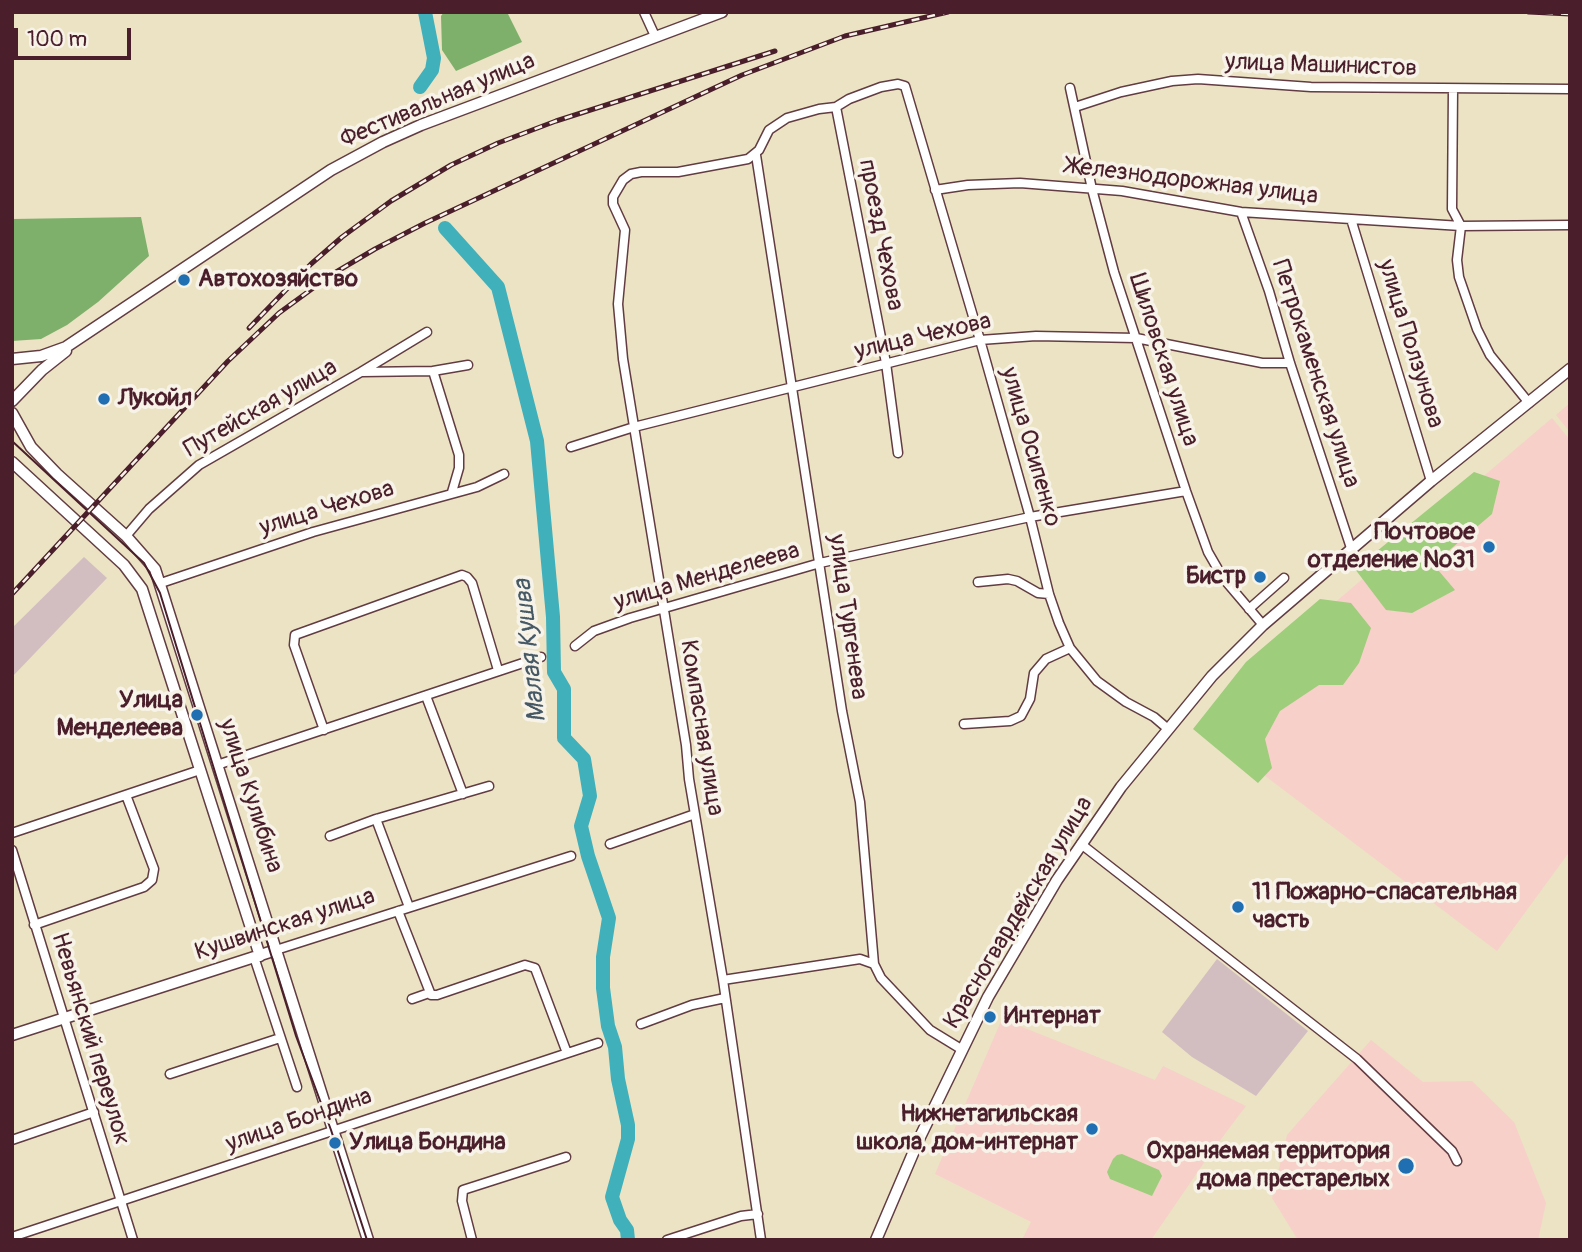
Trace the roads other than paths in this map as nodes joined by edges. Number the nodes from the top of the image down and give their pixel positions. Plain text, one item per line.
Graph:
1 (644, 12) edge
2 (722, 12) edge
3 (655, 36) junction
4 (1070, 88) dead end
5 (1453, 89) junction
6 (1570, 89) edge
7 (836, 107) junction
8 (1075, 107) junction
9 (755, 155) junction
10 (1092, 189) junction
11 (935, 190) junction
12 (1241, 212) junction
13 (1351, 219) junction
14 (1570, 225) edge
15 (1461, 226) junction
16 (427, 332) dead end
17 (85, 335) junction
18 (1136, 338) junction
19 (980, 340) junction
20 (12, 359) edge
21 (886, 363) junction
22 (1290, 363) junction
23 (468, 365) dead end
24 (1570, 369) edge
25 (433, 372) junction
26 (361, 373) junction
27 (12, 384) edge
28 (793, 388) junction
29 (12, 401) edge
30 (1529, 403) junction
31 (12, 413) edge
32 (634, 427) junction
33 (572, 447) dead end
34 (898, 453) dead end
35 (12, 462) edge
36 (504, 474) dead end
37 (1431, 481) junction
38 (1186, 491) junction
39 (452, 492) junction
40 (1030, 517) junction
41 (126, 536) junction
42 (1351, 548) junction
43 (820, 564) junction
44 (1284, 578) dead end
45 (978, 582) dead end
46 (161, 583) junction
47 (1049, 594) junction
48 (664, 609) junction
49 (1249, 609) junction
50 (1263, 625) junction
51 (575, 646) dead end
52 (1070, 648) junction
53 (541, 657) dead end
54 (498, 670) junction
55 (426, 695) junction
56 (964, 724) dead end
57 (1168, 729) junction
58 (324, 730) junction
59 (217, 765) junction
60 (200, 770) junction
61 (489, 786) dead end
62 (463, 794) junction
63 (126, 795) junction
64 (695, 814) junction
65 (376, 819) junction
66 (12, 833) edge
67 (331, 836) dead end
68 (610, 844) dead end
69 (1081, 844) junction
70 (12, 850) edge
71 (571, 856) dead end
72 (409, 907) junction
73 (398, 911) junction
74 (34, 925) junction
75 (276, 950) junction
76 (257, 956) junction
77 (874, 964) junction
78 (723, 980) junction
79 (429, 993) junction
80 (725, 998) junction
81 (412, 999) dead end
82 (64, 1019) junction
83 (641, 1024) dead end
84 (12, 1035) edge
85 (280, 1038) junction
86 (597, 1043) dead end
87 (961, 1049) junction
88 (567, 1054) junction
89 (170, 1074) dead end
90 (297, 1087) dead end
91 (94, 1112) junction
92 (333, 1129) junction
93 (12, 1140) edge
94 (566, 1157) dead end
95 (1457, 1161) dead end
96 (121, 1202) junction
97 (758, 1214) junction
98 (12, 1237) edge
99 (132, 1240) edge
100 (368, 1240) edge
101 (471, 1240) edge
102 (667, 1240) edge
103 (761, 1240) edge
104 (876, 1240) edge

1 - 3 street
2 - 3 main road, Фестивальная улица
3 - 17 main road, Фестивальная улица
4 - 8 street, Шиловская улица
5 - 6 street, улица Машинистов
5 - 8 street, улица Машинистов
5 - 15 street
7 - 9 street
7 - 11 street, улица Осипенко
7 - 21 street, проезд Чехова
8 - 10 street, Шиловская улица
9 - 28 street, улица Тургенева
9 - 32 street, Компасная улица
10 - 11 street, Железнодорожная улица
10 - 12 street, Железнодорожная улица
10 - 18 street, Шиловская улица
11 - 19 street, улица Осипенко
12 - 13 street, Железнодорожная улица
12 - 22 street, Петрокаменская улица
13 - 15 street, Железнодорожная улица
13 - 37 street, улица Ползунова
14 - 15 street, Железнодорожная улица
15 - 30 street
16 - 26 street, Путейская улица
17 - 20 main road, Фестивальная улица
17 - 29 main road, Фестивальная улица
18 - 19 street, улица Чехова
18 - 22 street, улица Чехова
18 - 38 street, Шиловская улица
19 - 21 street, улица Чехова
19 - 40 street, улица Осипенко
21 - 28 street, улица Чехова
21 - 34 street, проезд Чехова
22 - 42 street, Петрокаменская улица
23 - 25 street
24 - 30 main road, Красногвардейская улица
25 - 26 street
25 - 39 street
26 - 41 street, Путейская улица
27 - 29 main road
28 - 32 street, улица Чехова
28 - 43 street, улица Тургенева
30 - 37 main road, Красногвардейская улица
31 - 41 main road, улица Кулибина
32 - 33 street, улица Чехова
32 - 48 street, Компасная улица
35 - 60 main road, улица Кулибина
36 - 39 street, улица Чехова
37 - 42 main road, Красногвардейская улица
38 - 40 street, улица Менделеева
38 - 49 street, Шиловская улица
39 - 46 street, улица Чехова
40 - 43 street, улица Менделеева
40 - 47 street, улица Осипенко
41 - 46 main road, улица Кулибина
42 - 50 main road, Красногвардейская улица
43 - 48 street, улица Менделеева
43 - 77 street, улица Тургенева
44 - 49 street
45 - 47 street
46 - 59 main road, улица Кулибина
47 - 52 street, улица Осипенко
48 - 51 street, улица Менделеева
48 - 64 street, Компасная улица
49 - 50 street, Шиловская улица
50 - 57 main road, Красногвардейская улица
52 - 56 street
52 - 57 street, улица Осипенко
53 - 54 street
54 - 55 street
54 - 58 street
55 - 58 street
55 - 62 street
57 - 69 main road, Красногвардейская улица
58 - 59 street
59 - 75 main road, улица Кулибина
60 - 63 street
60 - 76 main road, улица Кулибина
61 - 62 street
62 - 65 street
63 - 66 street
63 - 74 street
64 - 68 street
64 - 78 street, Компасная улица
65 - 67 street
65 - 72 street
69 - 87 main road, Красногвардейская улица
69 - 95 street
70 - 74 street, Невьянский переулок
71 - 72 street, Кушвинская улица
72 - 73 street, Кушвинская улица
73 - 75 street, Кушвинская улица
73 - 79 street
74 - 82 street, Невьянский переулок
75 - 76 main road, Кушвинская улица
75 - 92 main road, улица Кулибина
76 - 82 main road, Кушвинская улица
76 - 85 street
77 - 78 street
77 - 87 street
78 - 80 street, Компасная улица
79 - 81 street
79 - 88 street
80 - 83 street
80 - 97 street, Компасная улица
82 - 84 main road, Кушвинская улица
82 - 91 street, Невьянский переулок
85 - 89 street
85 - 90 street
86 - 88 street, улица Бондина
87 - 104 main road, Красногвардейская улица
88 - 92 street, улица Бондина
91 - 93 street
91 - 96 street, Невьянский переулок
92 - 96 street, улица Бондина
92 - 100 main road, улица Кулибина
94 - 101 street
96 - 98 street, улица Бондина
96 - 99 street, Невьянский переулок
97 - 102 street
97 - 103 street, Компасная улица

